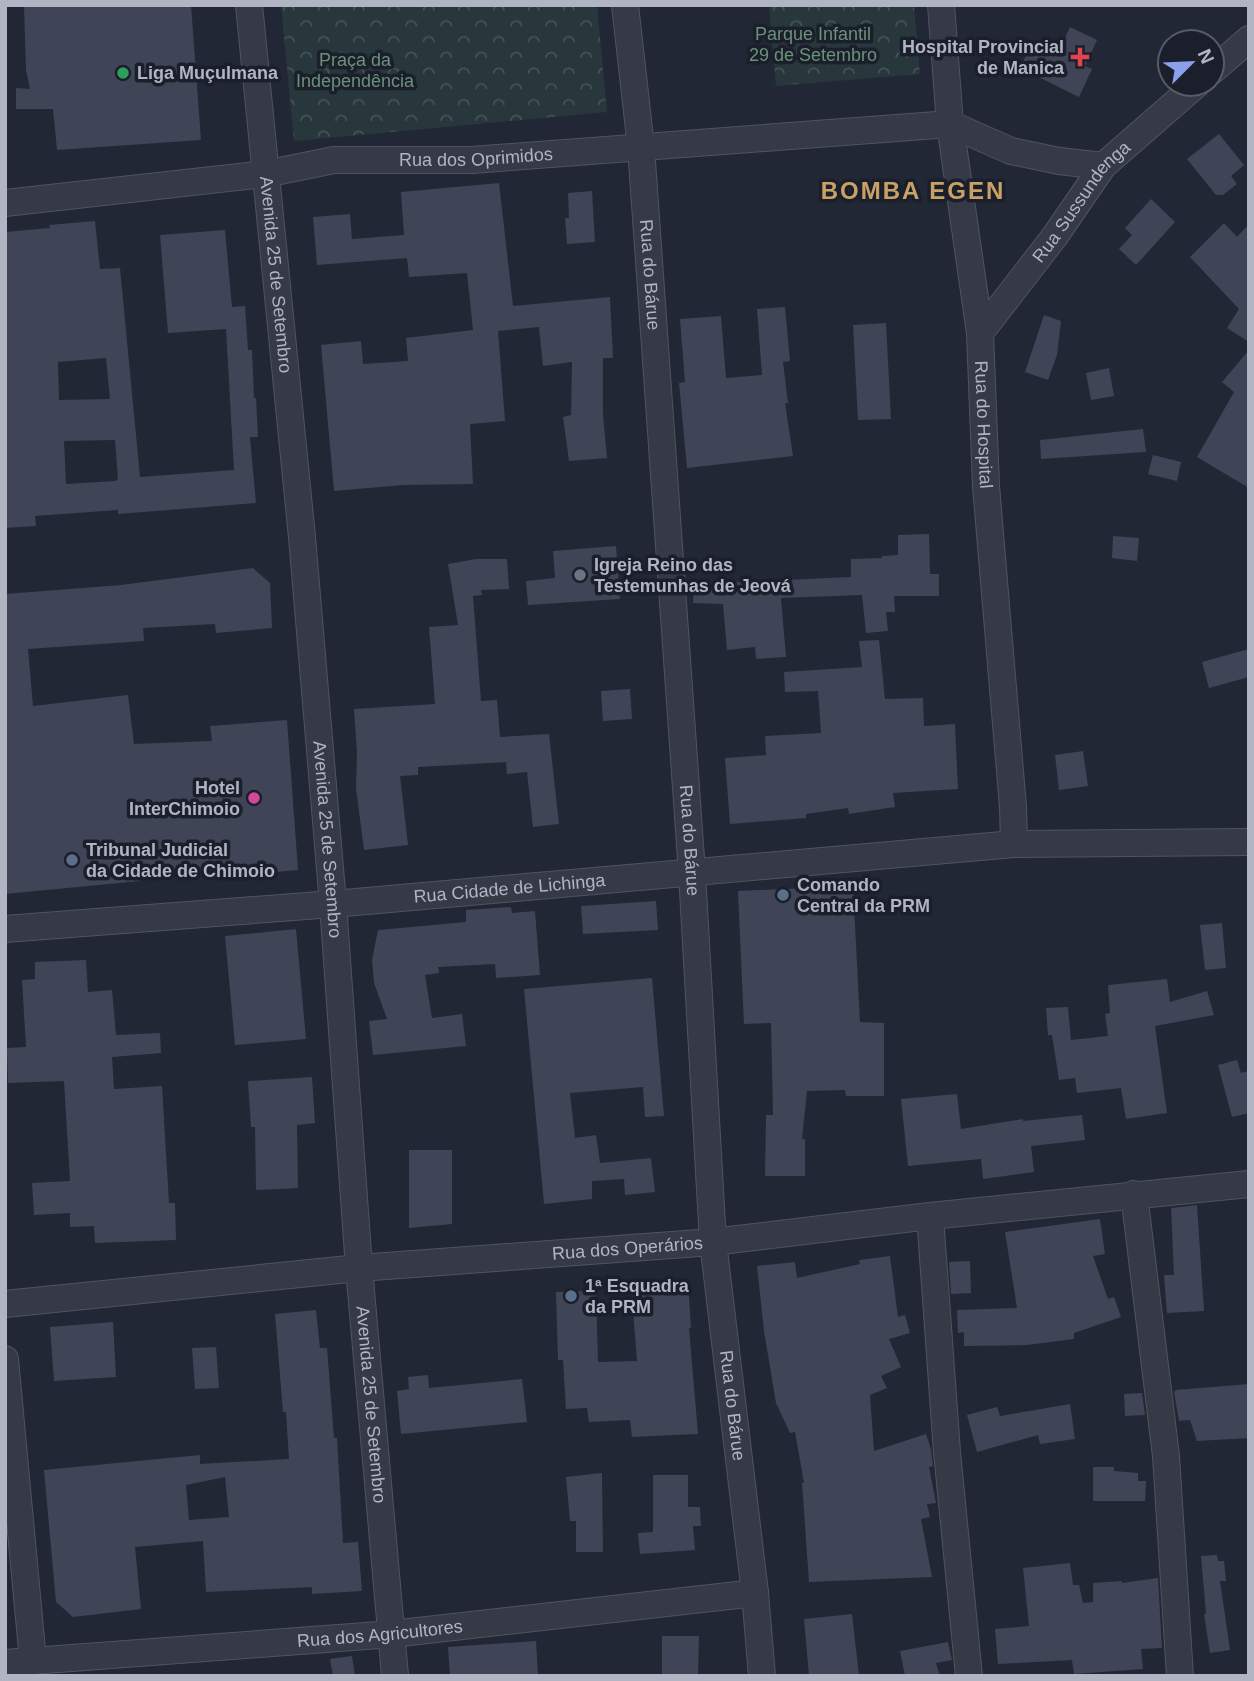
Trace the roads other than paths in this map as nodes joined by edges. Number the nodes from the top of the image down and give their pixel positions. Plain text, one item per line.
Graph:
1 (249, 5) edge
2 (625, 5) edge
3 (941, 5) edge
4 (1249, 39) edge
5 (1226, 59) edge
6 (1182, 98) edge
7 (950, 124) junction
8 (641, 146) junction
9 (1103, 166) junction
10 (265, 174) junction
11 (5, 203) edge
12 (980, 333) junction
13 (1249, 842) edge
14 (1014, 844) junction
15 (692, 873) junction
16 (333, 904) junction
17 (5, 929) edge
18 (1249, 1184) edge
19 (1134, 1194) junction
20 (930, 1216) junction
21 (713, 1242) junction
22 (359, 1268) junction
23 (5, 1304) edge
24 (5, 1359) edge
25 (755, 1593) junction
26 (392, 1634) junction
27 (33, 1661) junction
28 (5, 1663) edge
29 (395, 1676) edge
30 (762, 1676) edge
31 (970, 1676) edge
32 (1180, 1676) edge

1 - 10 street, Avenida 25 de Setembro
2 - 8 street, Rua do Bárue
3 - 7 street, Rua do Hospital
4 - 5 street
6 - 9 street, Rua Sussundenga
7 - 8 street, Rua dos Oprimidos
7 - 9 street
7 - 12 street, Rua do Hospital
8 - 10 street, Rua dos Oprimidos
8 - 15 street, Rua do Bárue
9 - 12 street, Rua Sussundenga
10 - 11 street, Rua dos Oprimidos
10 - 16 street, Avenida 25 de Setembro
12 - 14 street, Rua do Hospital
13 - 14 street, Rua Cidade de Lichinga
14 - 15 street, Rua Cidade de Lichinga
15 - 16 street, Rua Cidade de Lichinga
15 - 21 street, Rua do Bárue
16 - 17 street, Rua Cidade de Lichinga
16 - 22 street, Avenida 25 de Setembro
18 - 19 street, Rua dos Operários
19 - 20 street, Rua dos Operários
19 - 32 street
20 - 21 street, Rua dos Operários
20 - 31 street
21 - 22 street, Rua dos Operários
21 - 25 street, Rua do Bárue
22 - 23 street, Rua dos Operários
22 - 26 street, Avenida 25 de Setembro
24 - 27 street
25 - 26 street, Rua dos Agricultores
25 - 30 street, Rua do Bárue
26 - 27 street, Rua dos Agricultores
26 - 29 street, Avenida 25 de Setembro
27 - 28 street, Rua dos Agricultores

